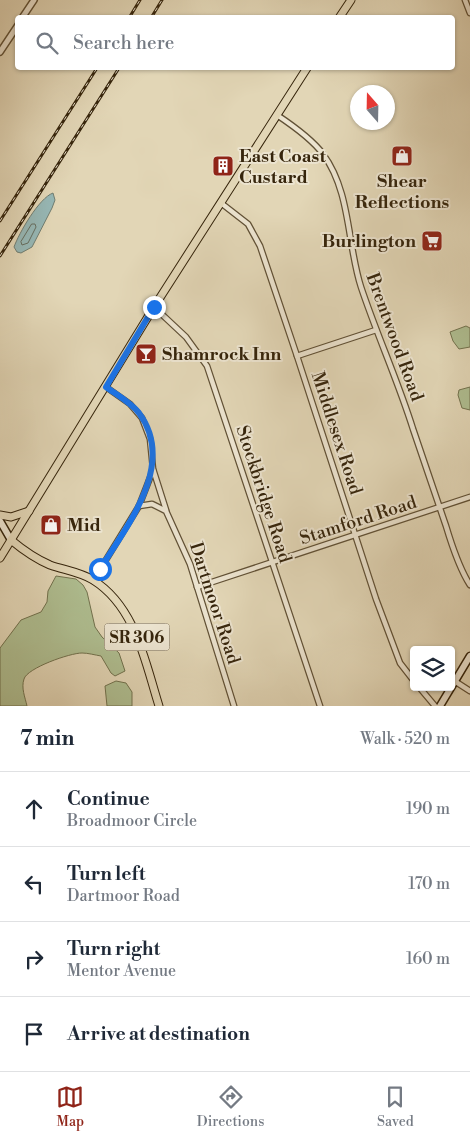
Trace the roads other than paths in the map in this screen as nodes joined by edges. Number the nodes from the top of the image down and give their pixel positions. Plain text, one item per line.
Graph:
1 (34, 0) edge
2 (350, 0) edge
3 (465, 0) edge
4 (470, 13) edge
5 (24, 15) edge
6 (341, 15) edge
7 (15, 30) edge
8 (0, 52) edge
9 (306, 70) edge
10 (277, 115) junction
11 (221, 203) junction
12 (154, 307) junction
13 (376, 330) junction
14 (297, 356) junction
15 (106, 387) junction
16 (153, 469) junction
17 (470, 497) edge
18 (140, 506) junction
19 (439, 508) junction
20 (29, 511) junction
21 (166, 511) junction
22 (0, 514) edge
23 (0, 521) edge
24 (355, 535) junction
25 (11, 540) junction
26 (0, 558) edge
27 (272, 563) junction
28 (93, 581) junction
29 (470, 585) edge
30 (197, 587) junction
31 (470, 656) edge
32 (410, 677) edge
33 (456, 682) junction
34 (422, 691) edge
35 (470, 691) edge
36 (159, 706) edge
37 (234, 706) edge
38 (320, 706) edge
39 (435, 706) edge
40 (440, 706) edge

1 - 5 street
2 - 6 main road
3 - 4 street
7 - 8 street
9 - 10 main road
10 - 11 main road
10 - 13 street, Brentwood Road
11 - 12 main road
11 - 14 street, Middlesex Road
12 - 15 main road
12 - 27 street, Stockbridge Road
13 - 14 street
13 - 19 street, Brentwood Road
14 - 24 street, Middlesex Road
15 - 16 street, Dartmoor Road
15 - 20 main road
16 - 18 street
16 - 21 street, Dartmoor Road
17 - 19 street, Stamford Road
18 - 21 street
18 - 28 street
19 - 24 street, Stamford Road
19 - 29 street, Brentwood Road
20 - 22 main road
20 - 25 main road
21 - 30 street, Dartmoor Road
23 - 25 main road, SR 306
24 - 27 street, Stamford Road
24 - 32 street, Middlesex Road
25 - 26 main road
25 - 28 main road, SR 306
27 - 30 street, Stamford Road
27 - 38 street, Stockbridge Road
28 - 36 main road, SR 306
30 - 37 street, Dartmoor Road
31 - 33 main road
33 - 35 street
33 - 40 main road
34 - 39 street

